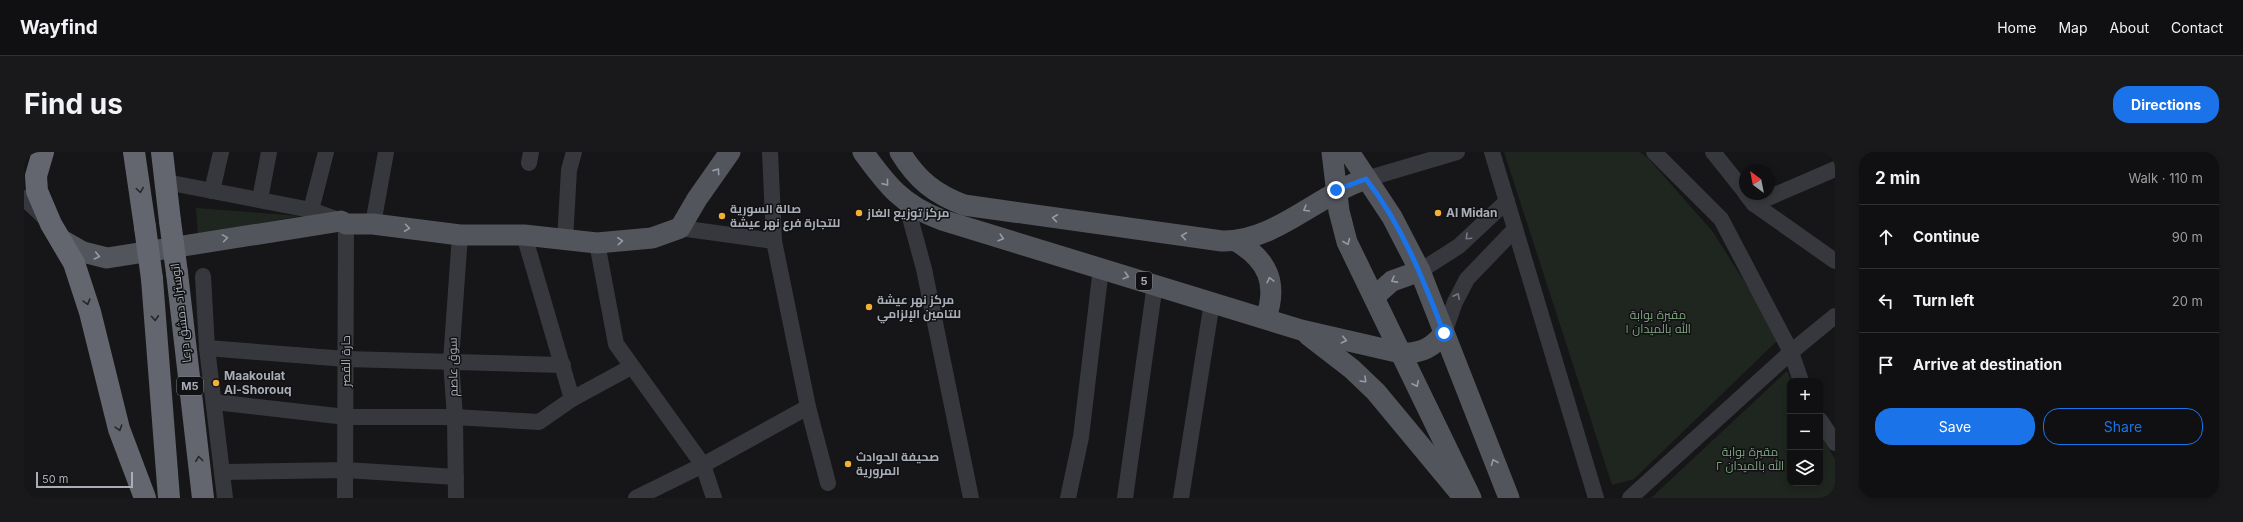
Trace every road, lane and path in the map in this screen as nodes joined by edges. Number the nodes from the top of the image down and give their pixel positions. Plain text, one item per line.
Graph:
1 (44, 152) edge
2 (134, 152) edge
3 (162, 152) edge
4 (221, 152) edge
5 (269, 152) edge
6 (326, 152) edge
7 (386, 152) edge
8 (574, 152) edge
9 (730, 152) edge
10 (770, 152) edge
11 (862, 152) edge
12 (900, 152) edge
13 (1332, 152) edge
14 (1348, 152) edge
15 (1456, 152) edge
16 (1492, 152) edge
17 (1657, 152) edge
18 (1713, 152) edge
19 (1835, 169) edge
20 (1366, 179) junction
21 (166, 182) junction
22 (1739, 184) edge
23 (1775, 189) edge
24 (1336, 190) junction
25 (212, 191) junction
26 (24, 198) edge
27 (260, 199) junction
28 (1753, 200) edge
29 (1507, 201) junction
30 (906, 202) junction
31 (310, 210) junction
32 (344, 222) junction
33 (373, 224) junction
34 (680, 228) junction
35 (1515, 229) junction
36 (56, 232) junction
37 (460, 235) junction
38 (524, 235) junction
39 (565, 240) junction
40 (774, 241) junction
41 (1236, 241) junction
42 (597, 243) junction
43 (1835, 261) edge
44 (1101, 268) junction
45 (1420, 271) junction
46 (203, 276) dead end
47 (1155, 284) junction
48 (1374, 297) junction
49 (1212, 302) junction
50 (1835, 316) edge
51 (1266, 318) junction
52 (1301, 330) junction
53 (1444, 333) junction
54 (207, 348) junction
55 (1401, 352) junction
56 (1790, 352) junction
57 (346, 359) junction
58 (451, 361) junction
59 (563, 365) junction
60 (632, 367) junction
61 (1800, 378) edge
62 (572, 399) junction
63 (215, 402) junction
64 (808, 407) junction
65 (346, 417) junction
66 (455, 417) junction
67 (1823, 425) edge
68 (1835, 443) edge
69 (703, 465) junction
70 (346, 470) junction
71 (222, 472) junction
72 (456, 477) junction
73 (828, 483) dead end
74 (145, 498) edge
75 (168, 498) edge
76 (203, 498) edge
77 (225, 498) edge
78 (345, 498) edge
79 (456, 498) edge
80 (636, 498) edge
81 (714, 498) edge
82 (971, 498) edge
83 (1068, 498) edge
84 (1126, 498) edge
85 (1181, 498) edge
86 (1464, 498) edge
87 (1471, 498) edge
88 (1509, 498) edge
89 (1596, 498) edge
90 (1630, 498) edge

1 - 36 highway
2 -> 75 highway, اتوستراد دمشق درعا / M5, bridge
3 - 21 highway, اتوستراد دمشق درعا
4 - 25 street
5 - 27 street
6 - 31 street
7 - 33 street
8 - 39 street
34 -> 9 main road
10 - 40 street
11 -> 30 main road, 5
41 -> 12 main road
13 - 24 main road
14 - 20 main road
15 - 20 street
16 - 29 street
17 - 56 street
18 - 22 street
19 - 23 street
20 - 24 main road
20 - 45 main road
21 - 25 street
76 -> 21 highway, اتوستراد دمشق درعا / M5, bridge
24 -> 41 main road
24 -> 48 main road
25 - 27 street
26 - 36 street
27 - 31 street
28 - 43 street
29 - 35 street
29 -> 45 street
30 -> 44 main road, 5
30 - 82 street
31 - 32 street
32 - 33 main road
36 -> 32 main road
32 - 57 street, حارة القصر
33 -> 37 main road
34 - 40 street
42 -> 34 main road
53 -> 35 street
35 - 89 street
36 -> 74 highway
37 - 38 main road
37 - 58 street, سوق عاصم
38 - 39 main road
38 - 59 street
39 - 42 main road
40 - 64 street
51 -> 41 main road
42 - 60 street
44 -> 47 main road, 5
44 - 83 street
45 -> 48 main road
45 - 53 main road
46 - 54 street
47 - 49 main road, 5
47 - 84 street
48 - 55 main road
49 - 51 main road, 5
49 - 85 street
50 - 56 street
51 - 52 main road, 5
52 -> 55 main road, 5
52 -> 86 main road
53 - 55 main road, 5
88 -> 53 main road
54 - 57 street
54 - 63 street
55 -> 87 main road
56 - 61 street
56 - 90 street
57 - 58 street
57 - 65 street, حارة القصر
58 - 59 street
58 - 66 street, سوق عاصم
59 - 62 street
60 - 62 street
60 - 69 street
62 - 66 street
63 - 65 street
63 - 71 street
64 - 69 street
64 - 73 street
65 - 66 street
65 - 70 street, حارة القصر
66 - 72 street, سوق عاصم
67 - 68 street
69 - 80 street
69 - 81 street
70 - 71 street
70 - 72 street
70 - 78 street, حارة القصر
71 - 77 street
72 - 79 street, سوق عاصم

